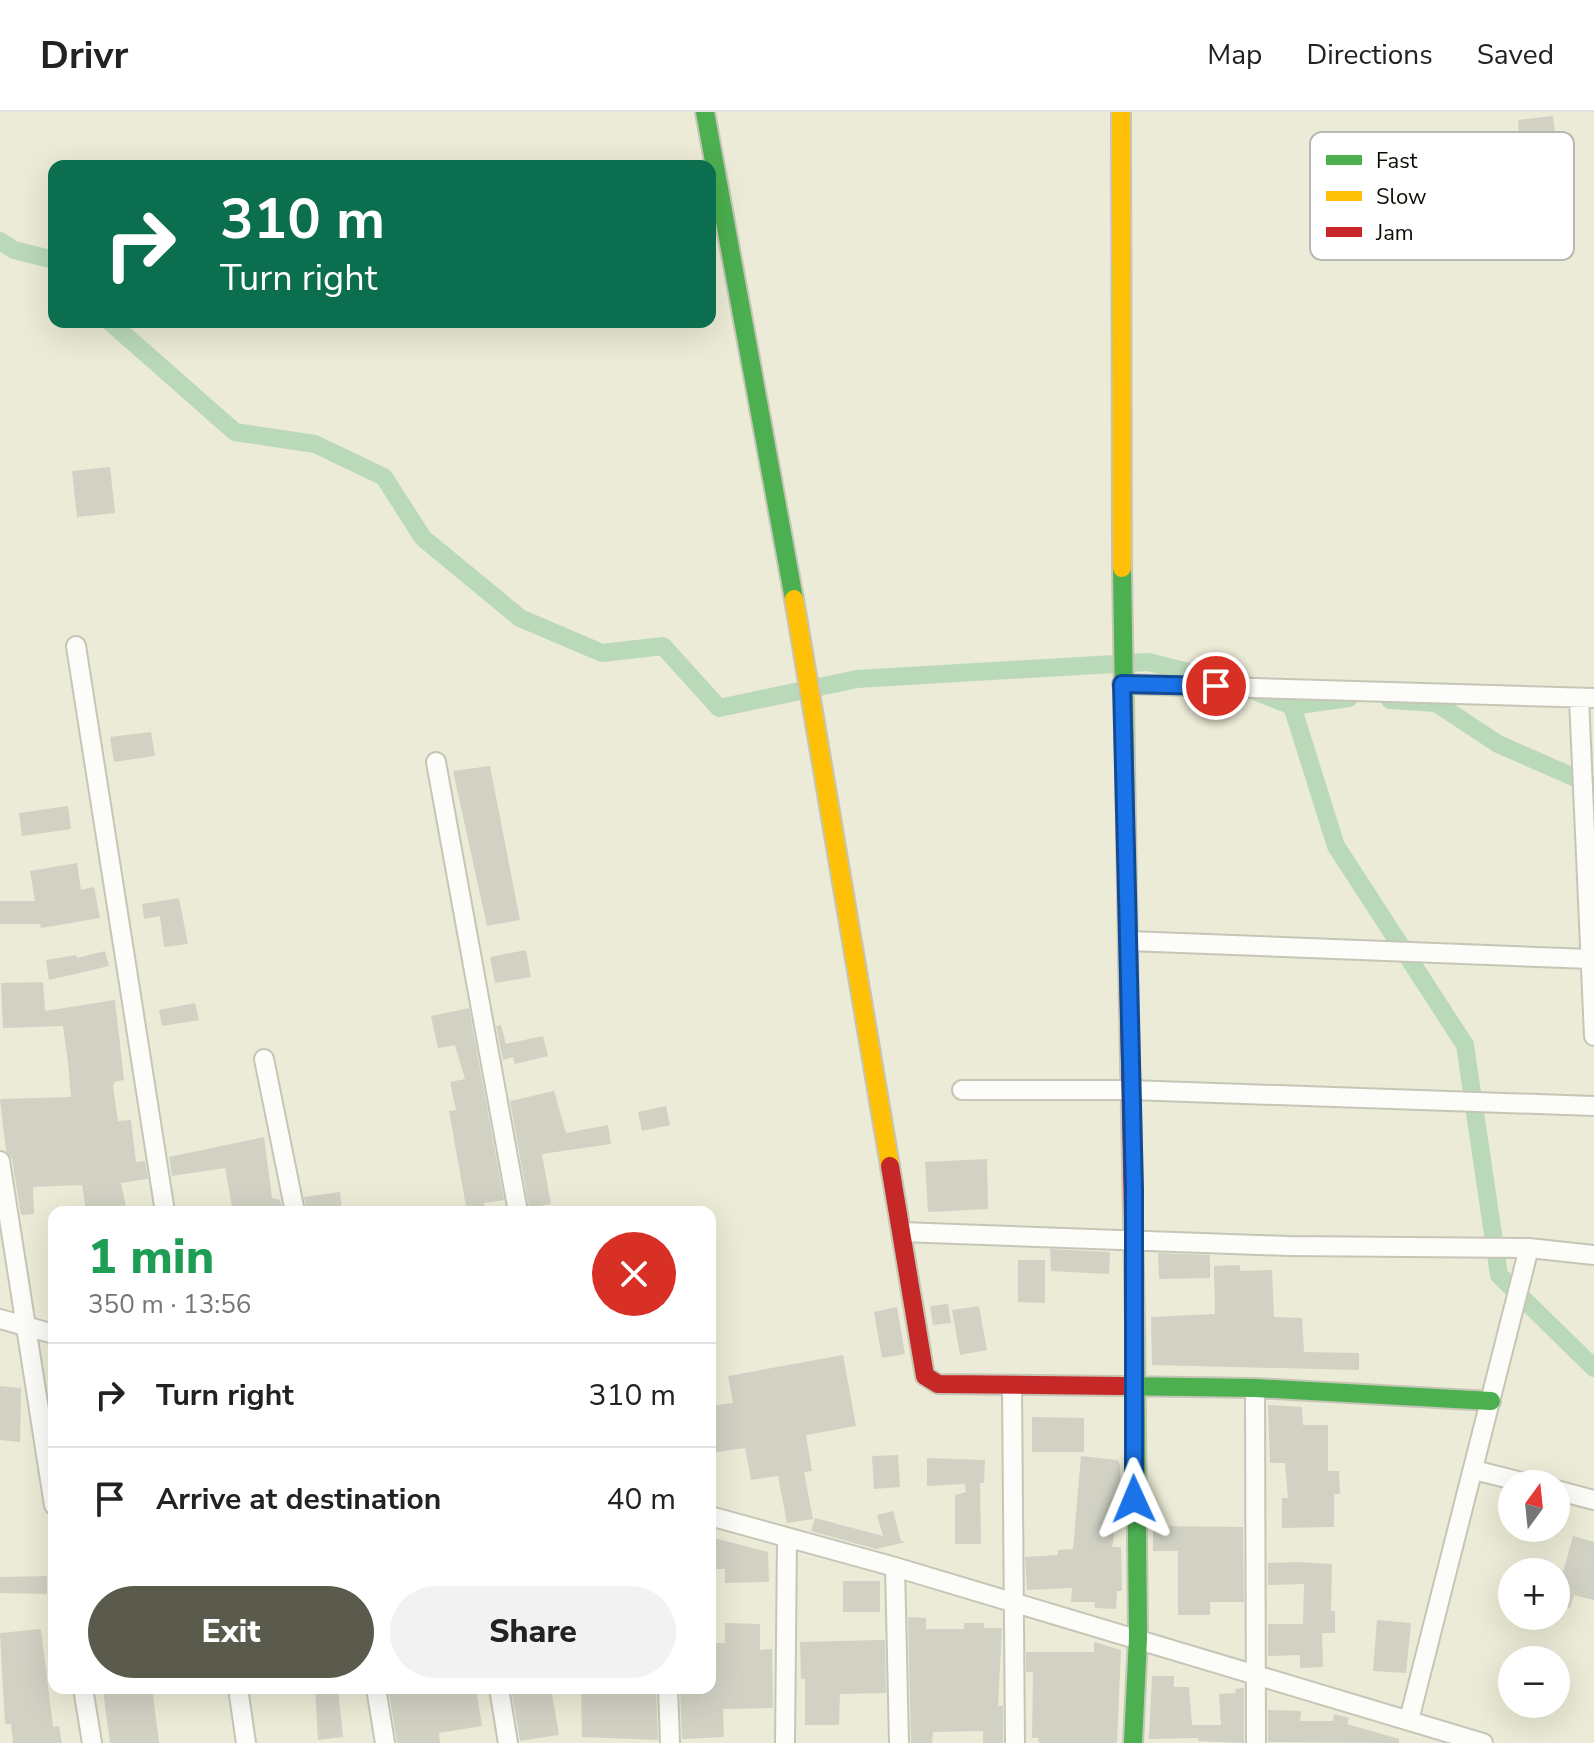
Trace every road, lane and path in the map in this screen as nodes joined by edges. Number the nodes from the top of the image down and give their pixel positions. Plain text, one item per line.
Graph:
1 (705, 112) edge
2 (1121, 112) edge
3 (714, 160) edge
4 (716, 173) edge
5 (76, 646) dead end
6 (1122, 684) junction
7 (1586, 698) edge
8 (436, 762) dead end
9 (1129, 941) junction
10 (1591, 959) junction
11 (1594, 1036) edge
12 (264, 1059) dead end
13 (962, 1090) dead end
14 (1130, 1090) junction
15 (1594, 1106) edge
16 (0, 1161) edge
17 (164, 1206) edge
18 (294, 1206) edge
19 (517, 1206) edge
20 (901, 1232) junction
21 (1134, 1239) junction
22 (1529, 1248) junction
23 (1594, 1255) edge
24 (0, 1319) edge
25 (26, 1327) junction
26 (48, 1332) edge
27 (1012, 1386) junction
28 (1134, 1386) junction
29 (1255, 1388) junction
30 (1491, 1401) junction
31 (48, 1467) edge
32 (1474, 1470) junction
33 (1498, 1476) edge
34 (1570, 1494) edge
35 (1594, 1500) edge
36 (716, 1518) edge
37 (787, 1539) junction
38 (895, 1567) junction
39 (1013, 1603) junction
40 (1138, 1638) junction
41 (1255, 1674) junction
42 (84, 1694) edge
43 (239, 1694) edge
44 (377, 1694) edge
45 (500, 1694) edge
46 (668, 1694) edge
47 (1409, 1720) junction
48 (92, 1743) edge
49 (246, 1743) edge
50 (385, 1743) edge
51 (508, 1743) edge
52 (670, 1743) edge
53 (785, 1743) edge
54 (899, 1743) edge
55 (1015, 1743) edge
56 (1133, 1743) edge
57 (1256, 1743) edge
58 (1483, 1743) edge

1 - 3 street
2 - 6 street
4 - 20 street
5 - 17 street
6 - 7 street
6 - 9 street
7 - 10 street
8 - 19 street
9 - 10 street
9 - 14 street
10 - 11 street
12 - 18 street
13 - 14 street
14 - 15 street
14 - 21 street
16 - 25 street
20 - 21 street
20 - 27 street
21 - 22 street
21 - 28 street
22 - 23 street
22 - 30 street
24 - 25 street
25 - 26 street
25 - 31 street
27 - 28 street
27 - 39 street
28 - 29 street
28 - 40 street
29 - 30 street
29 - 41 street
30 - 32 street
32 - 33 street
32 - 47 street
34 - 35 street
36 - 37 street
37 - 38 street
37 - 53 street
38 - 39 street
38 - 54 street
39 - 40 street
39 - 55 street
40 - 41 street
40 - 56 street
41 - 47 street
41 - 57 street
42 - 48 street
43 - 49 street
44 - 50 street
45 - 51 street
46 - 52 street
47 - 58 street

